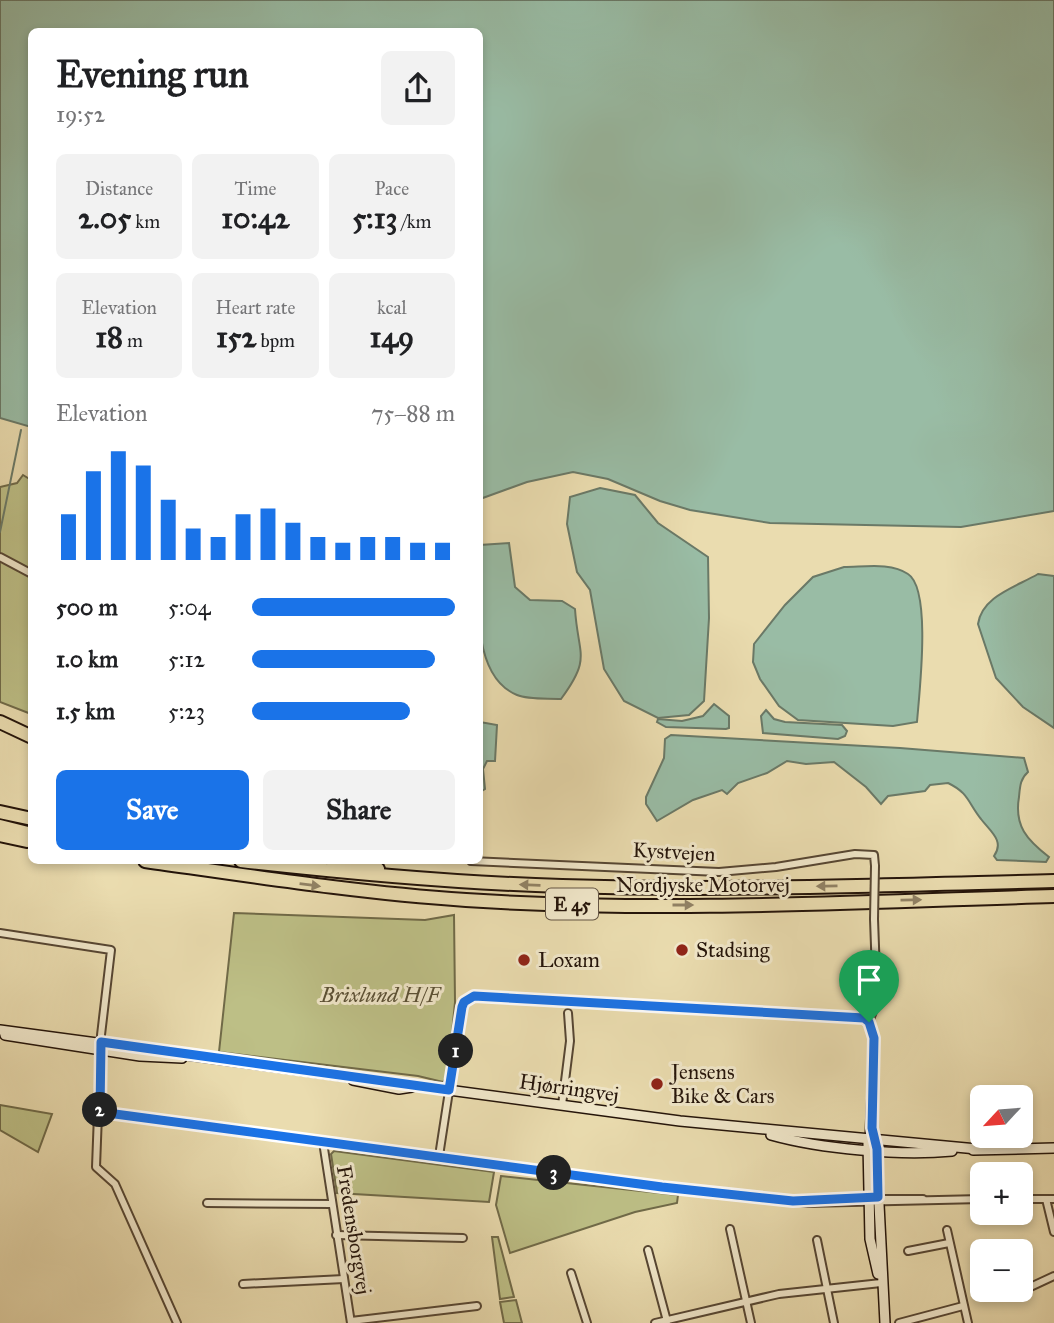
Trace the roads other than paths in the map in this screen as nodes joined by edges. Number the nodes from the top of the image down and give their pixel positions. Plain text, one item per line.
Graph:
1 (0, 557) edge
2 (28, 572) edge
3 (0, 722) edge
4 (0, 732) edge
5 (28, 735) edge
6 (28, 742) edge
7 (0, 812) edge
8 (28, 818) edge
9 (0, 826) edge
10 (28, 833) edge
11 (0, 835) edge
12 (28, 840) edge
13 (483, 862) edge
14 (166, 864) edge
15 (266, 864) edge
16 (348, 864) edge
17 (1054, 875) edge
18 (416, 877) junction
19 (1054, 881) edge
20 (919, 884) junction
21 (1054, 899) edge
22 (0, 933) edge
23 (568, 1013) dead end
24 (869, 1022) junction
25 (0, 1032) edge
26 (101, 1046) junction
27 (449, 1090) junction
28 (562, 1105) junction
29 (100, 1112) junction
30 (323, 1142) junction
31 (872, 1144) junction
32 (1054, 1149) edge
33 (439, 1156) junction
34 (970, 1199) edge
35 (1050, 1199) edge
36 (873, 1200) junction
37 (206, 1203) dead end
38 (332, 1204) junction
39 (730, 1229) dead end
40 (947, 1230) dead end
41 (1054, 1232) edge
42 (336, 1235) junction
43 (463, 1238) dead end
44 (817, 1240) dead end
45 (949, 1243) junction
46 (648, 1250) dead end
47 (908, 1251) dead end
48 (571, 1273) dead end
49 (1054, 1276) edge
50 (344, 1279) junction
51 (881, 1283) junction
52 (243, 1284) dead end
53 (1033, 1286) edge
54 (827, 1290) junction
55 (746, 1301) junction
56 (477, 1306) dead end
57 (963, 1306) junction
58 (667, 1321) edge
59 (351, 1322) edge
60 (177, 1323) edge
61 (587, 1323) edge
62 (655, 1323) edge
63 (751, 1323) edge
64 (834, 1323) edge
65 (885, 1323) edge
66 (899, 1323) edge
67 (968, 1323) edge

1 - 2 street
3 - 5 highway
4 - 6 highway
7 - 8 highway
9 - 10 highway
11 - 12 highway
13 - 24 street, Kystvejen, bridge
14 -> 21 highway, Nordjyske Motorvej / E 45
15 - 18 highway, E 45
16 - 18 highway
17 - 20 highway
20 -> 18 highway, Nordjyske Motorvej / E 45
19 - 20 highway, Nordjyske Motorvej / E 45
22 - 26 street
23 - 28 street
24 - 27 street
24 - 31 street
25 - 26 main road, Hjørringvej
26 - 27 main road, Hjørringvej
26 - 29 street
27 - 28 main road, Hjørringvej
27 - 33 street
28 - 31 main road, Hjørringvej
29 - 30 street
29 - 60 street
30 - 33 street
30 - 38 street, Fredensborgvej
31 - 32 main road, Hjørringvej
31 - 36 main road
33 - 36 street
34 - 36 street
35 - 41 street
36 - 51 main road
37 - 38 street
38 - 42 street, Fredensborgvej
39 - 55 street
40 - 45 street
42 - 43 street
42 - 50 street, Fredensborgvej
44 - 54 street
45 - 47 street
45 - 57 street
46 - 58 street
48 - 61 street
49 - 53 street
50 - 52 street
50 - 59 street, Fredensborgvej
51 - 54 street
51 - 65 main road
54 - 55 street
54 - 64 street
55 - 58 street
55 - 63 street
56 - 59 street
57 - 66 street
57 - 67 street
58 - 62 street

